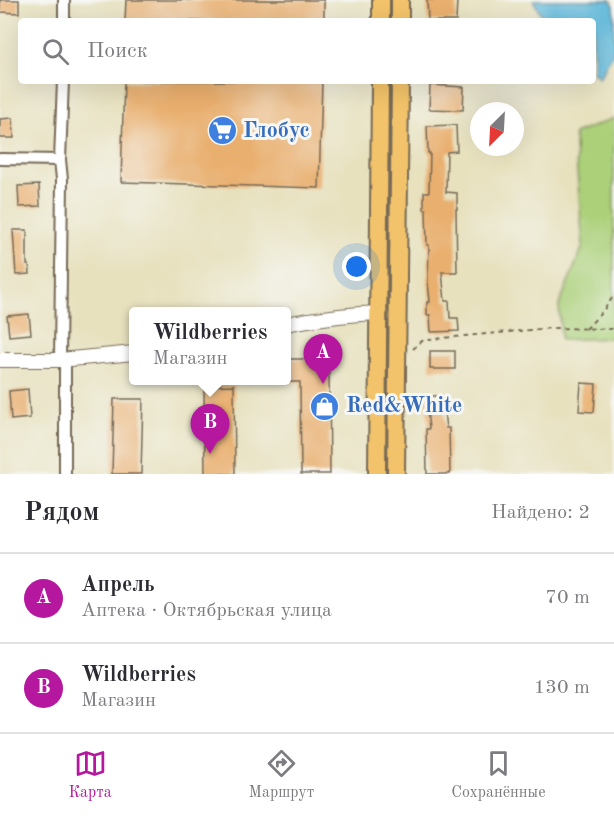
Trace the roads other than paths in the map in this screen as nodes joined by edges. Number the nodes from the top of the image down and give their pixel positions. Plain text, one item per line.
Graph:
1 (64, 0) edge
2 (381, 0) edge
3 (400, 0) edge
4 (64, 18) edge
5 (381, 18) edge
6 (400, 18) edge
7 (63, 84) edge
8 (380, 84) edge
9 (400, 84) edge
10 (0, 159) edge
11 (60, 160) junction
12 (379, 313) junction
13 (398, 313) junction
14 (291, 323) edge
15 (129, 353) edge
16 (62, 359) junction
17 (0, 360) edge
18 (65, 474) edge
19 (377, 474) edge
20 (396, 474) edge

1 - 4 street
2 - 5 main road
3 - 6 main road
7 - 11 street
8 - 12 main road
9 - 13 main road
10 - 11 street
11 - 16 street
12 - 13 main road
12 - 14 street
12 - 19 main road
13 - 20 main road
15 - 16 street
16 - 17 street
16 - 18 street

